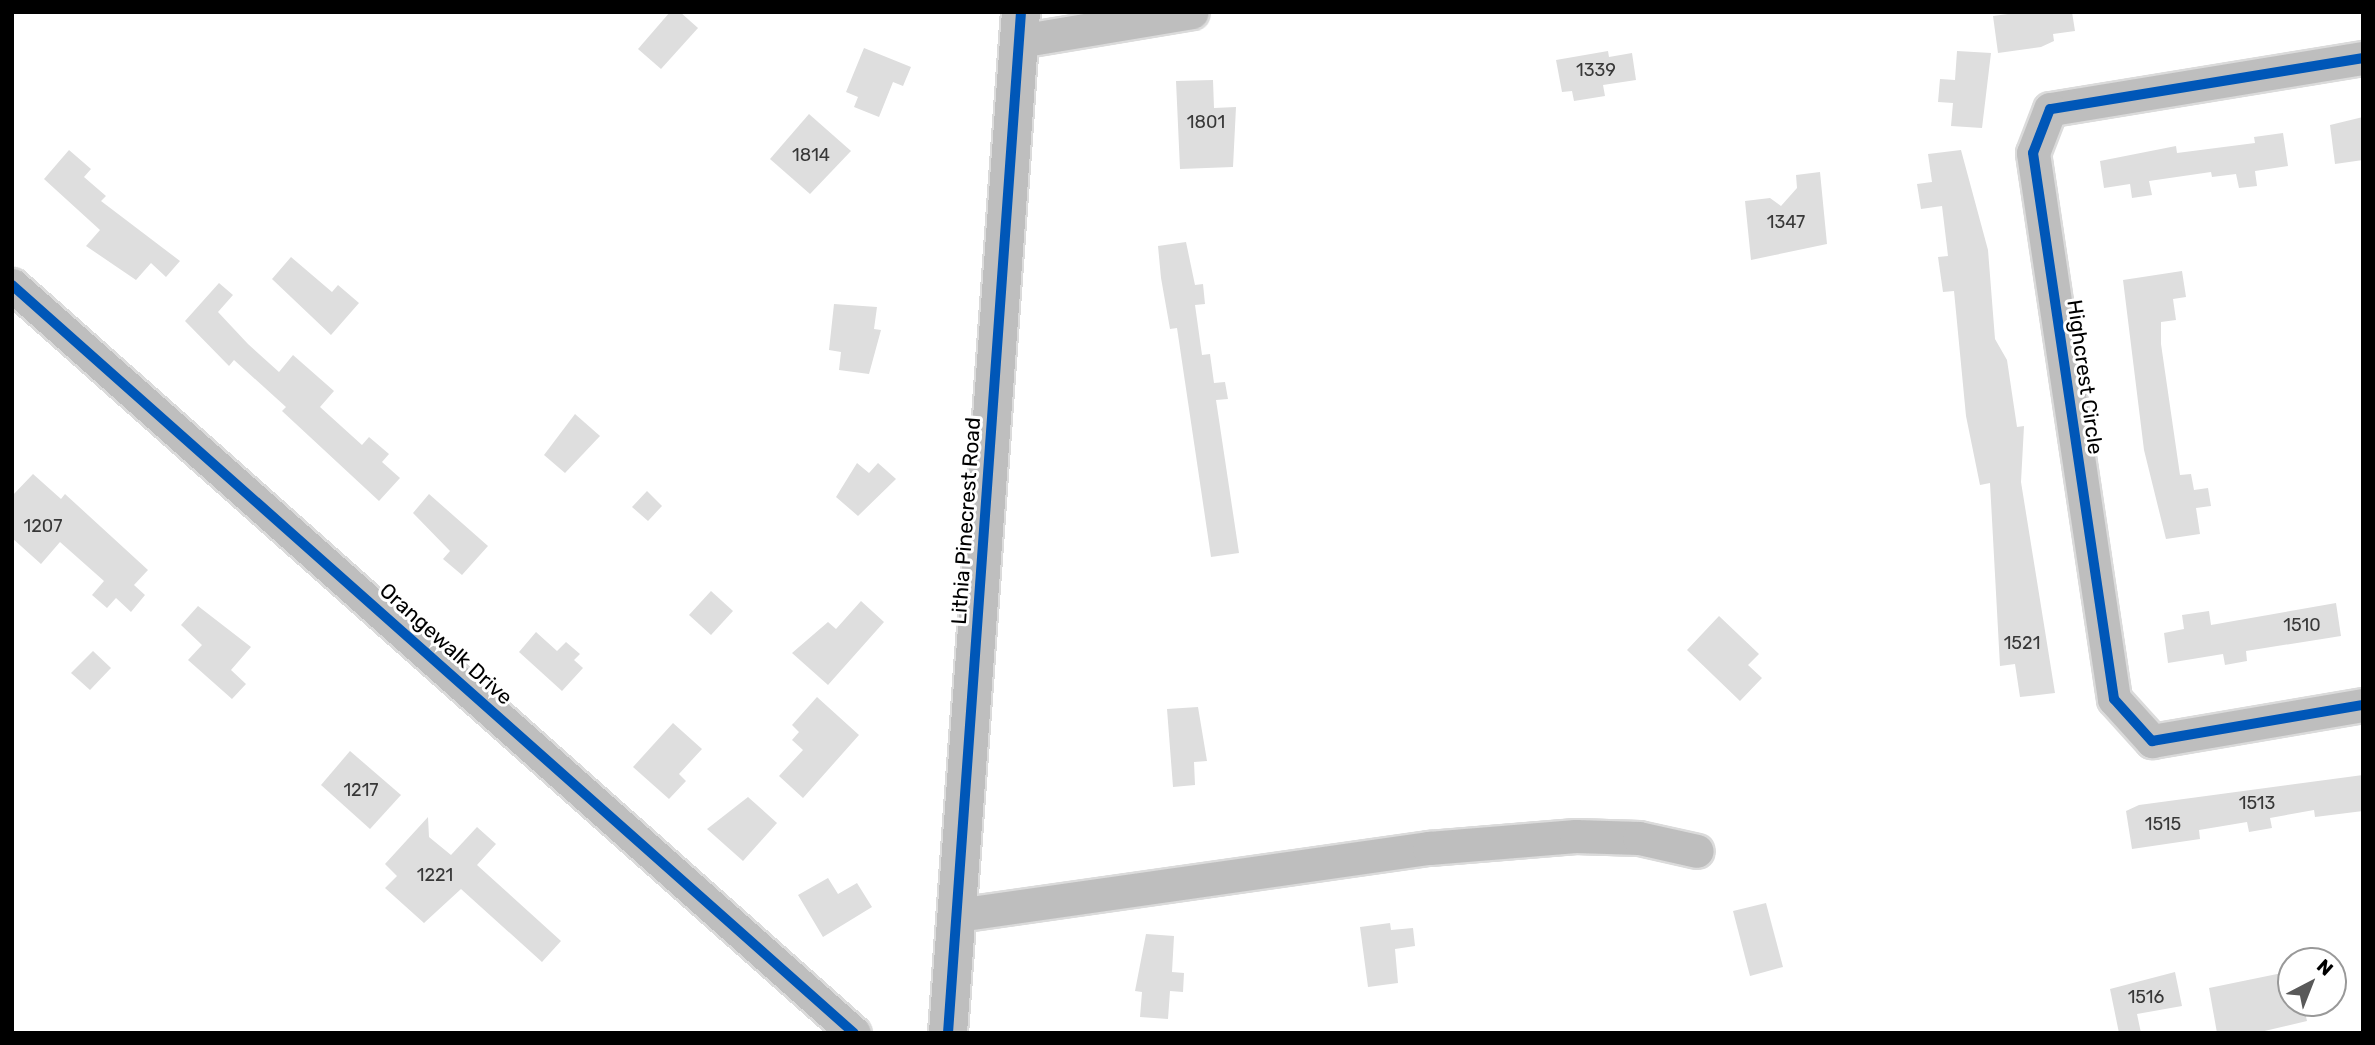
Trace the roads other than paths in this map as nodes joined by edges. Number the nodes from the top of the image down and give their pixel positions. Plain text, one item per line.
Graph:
1 (1192, 12) edge
2 (1020, 27) edge
3 (2363, 58) edge
4 (12, 285) edge
5 (2363, 705) edge
6 (1697, 851) dead end
7 (957, 915) junction
8 (854, 1033) edge
9 (948, 1033) edge

1 - 2 street
2 - 7 main road, Lithia Pinecrest Road
3 - 5 street, Highcrest Circle
4 - 8 street, Orangewalk Drive
6 - 7 street
7 - 9 main road, Lithia Pinecrest Road

